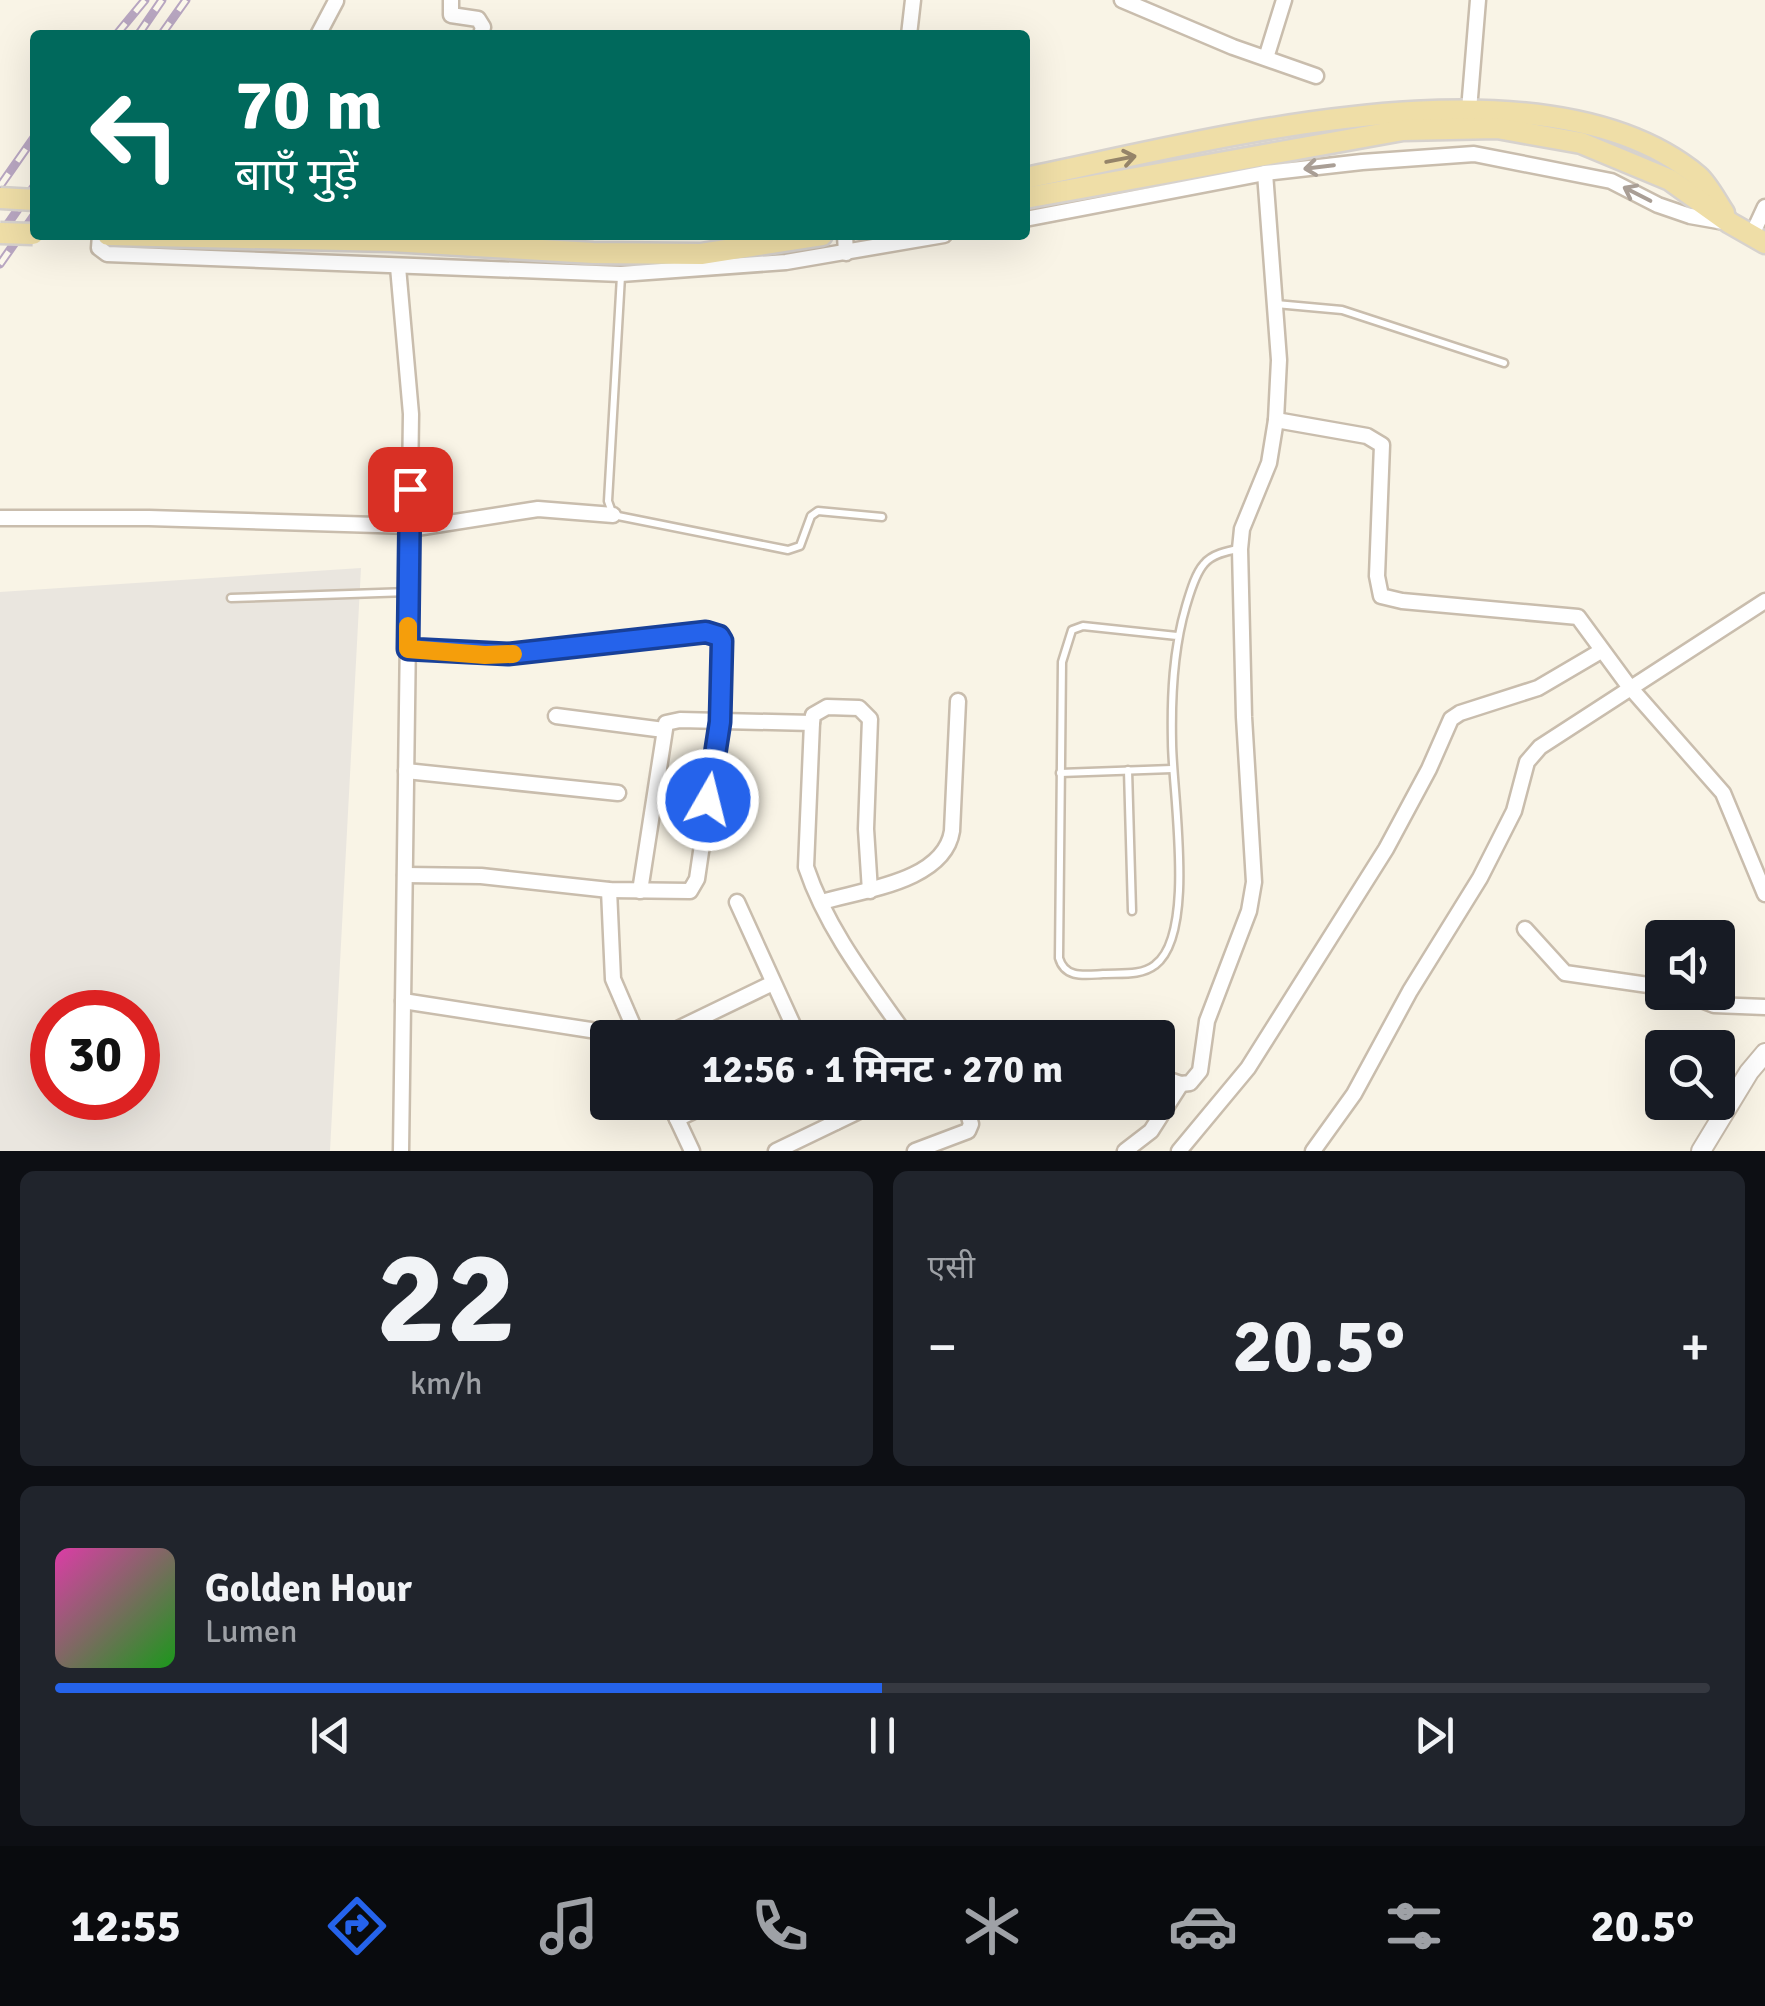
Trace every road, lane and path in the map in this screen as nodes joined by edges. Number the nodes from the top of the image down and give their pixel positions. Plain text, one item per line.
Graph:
1 (451, 0) edge
2 (914, 0) edge
3 (1122, 0) edge
4 (1284, 0) edge
5 (1478, 0) edge
6 (336, 1) edge
7 (321, 30) edge
8 (481, 30) edge
9 (910, 30) edge
10 (1266, 58) junction
11 (1316, 76) dead end
12 (1469, 110) junction
13 (1265, 173) junction
14 (1030, 177) edge
15 (1030, 197) edge
16 (0, 198) edge
17 (30, 200) edge
18 (1765, 207) edge
19 (1030, 219) edge
20 (1730, 223) junction
21 (0, 233) edge
22 (30, 234) edge
23 (1758, 239) edge
24 (100, 240) edge
25 (391, 240) edge
26 (790, 240) edge
27 (845, 240) edge
28 (915, 240) edge
29 (846, 252) junction
30 (398, 266) junction
31 (621, 274) junction
32 (1276, 304) junction
33 (1504, 363) dead end
34 (1276, 420) junction
35 (613, 515) junction
36 (0, 518) edge
37 (882, 518) dead end
38 (410, 526) junction
39 (1240, 549) junction
40 (409, 592) junction
41 (231, 598) dead end
42 (1765, 601) edge
43 (1177, 636) junction
44 (408, 649) junction
45 (1604, 654) junction
46 (1630, 687) junction
47 (958, 700) dead end
48 (556, 716) dead end
49 (720, 722) junction
50 (812, 723) junction
51 (664, 730) junction
52 (1172, 769) junction
53 (1128, 770) junction
54 (406, 771) junction
55 (1060, 773) junction
56 (618, 793) dead end
57 (405, 875) junction
58 (609, 890) junction
59 (640, 891) junction
60 (870, 891) junction
61 (1765, 894) edge
62 (737, 902) dead end
63 (822, 902) junction
64 (1132, 911) dead end
65 (1525, 929) dead end
66 (773, 983) junction
67 (1645, 985) edge
68 (403, 1001) junction
69 (1735, 1006) edge
70 (1765, 1007) edge
71 (631, 1020) edge
72 (696, 1020) edge
73 (790, 1020) edge
74 (895, 1020) edge
75 (590, 1029) edge
76 (1765, 1053) edge
77 (1175, 1082) edge
78 (1181, 1084) junction
79 (678, 1120) edge
80 (840, 1120) edge
81 (970, 1120) edge
82 (836, 1122) joint
83 (401, 1151) edge
84 (692, 1151) edge
85 (776, 1151) edge
86 (915, 1151) edge
87 (1125, 1151) edge
88 (1180, 1151) edge
89 (1313, 1151) edge
90 (1701, 1151) edge

1 - 8 street
2 - 9 street
3 - 10 street
4 - 10 street
5 - 12 street
6 - 7 street
10 - 11 street
14 -> 12 main road
12 - 20 main road
13 - 19 street
20 -> 13 street
13 - 32 street
15 - 20 main road
16 - 17 main road, bridge
18 - 23 street
20 - 23 main road
21 - 22 main road, bridge
24 - 30 street
25 - 26 main road
27 - 29 street
28 - 29 street
29 - 31 street
30 - 31 street
30 - 38 street
31 - 35 lane
32 - 33 lane
32 - 34 street
34 - 39 street
34 - 45 street
35 - 37 lane
35 - 38 street
36 - 38 street
38 - 40 street
39 - 43 lane
39 - 78 street
40 - 41 lane
40 - 44 street
42 - 46 street
43 - 52 lane
43 - 55 lane
44 - 49 street
44 - 54 street
45 - 46 street
45 - 88 street
46 - 61 street
46 - 89 street
47 - 60 street
48 - 51 street
49 - 50 street
49 - 51 street
49 - 59 street
50 - 60 street
50 - 63 street
51 - 59 street
52 - 53 lane
52 - 55 lane
53 - 55 lane
53 - 64 lane
54 - 56 street
54 - 57 street
57 - 58 street
57 - 68 street
58 - 59 street
58 - 71 street
60 - 63 street
62 - 66 street
63 - 74 street
65 - 67 street
66 - 72 street
66 - 73 street
68 - 75 street
68 - 83 street
69 - 70 street
76 - 90 street
77 - 78 street
78 - 87 street
79 - 84 street
80 - 82 street
81 - 86 street
82 - 85 street

